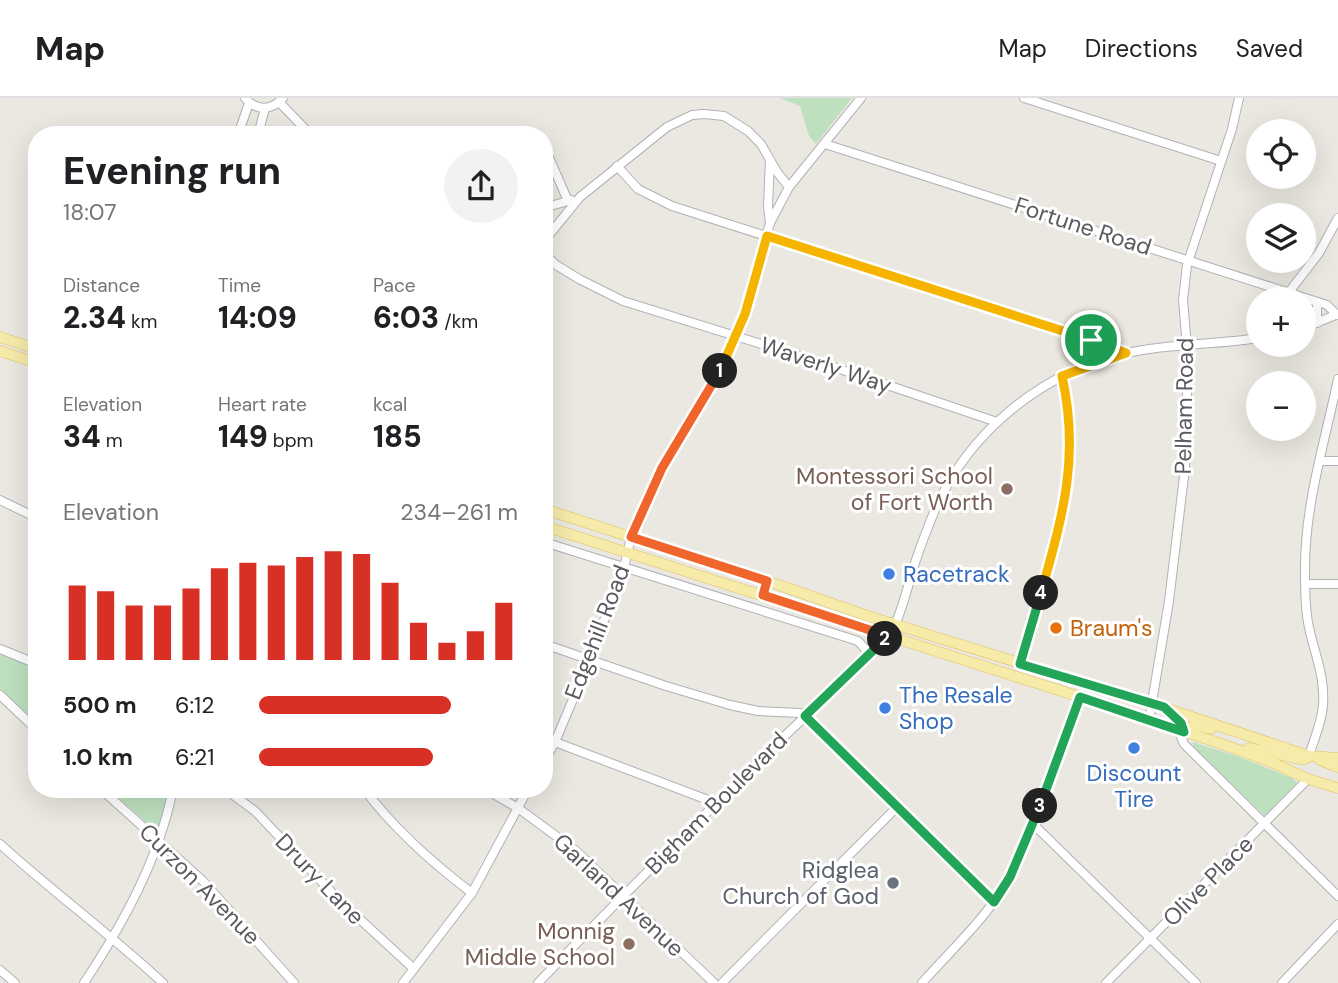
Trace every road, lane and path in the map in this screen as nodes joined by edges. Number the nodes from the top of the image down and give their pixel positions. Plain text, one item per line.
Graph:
1 (861, 98) edge
2 (1024, 98) edge
3 (1239, 98) edge
4 (247, 100) edge
5 (281, 100) edge
6 (265, 108) junction
7 (240, 126) edge
8 (260, 126) edge
9 (303, 126) edge
10 (825, 144) junction
11 (769, 160) junction
12 (1221, 161) junction
13 (617, 166) junction
14 (553, 167) edge
15 (789, 187) junction
16 (580, 197) junction
17 (568, 201) junction
18 (553, 205) edge
19 (1338, 218) edge
20 (770, 223) junction
21 (553, 230) edge
22 (767, 236) junction
23 (1188, 261) junction
24 (553, 262) edge
25 (1273, 287) edge
26 (1293, 287) edge
27 (1317, 302) joint
28 (1337, 315) edge
29 (1317, 323) joint
30 (0, 337) edge
31 (737, 337) junction
32 (1246, 339) edge
33 (1186, 345) junction
34 (28, 346) edge
35 (0, 351) edge
36 (1126, 353) junction
37 (28, 360) edge
38 (1062, 376) junction
39 (1338, 379) edge
40 (997, 422) junction
41 (1320, 461) junction
42 (1338, 461) edge
43 (0, 500) edge
44 (553, 512) edge
45 (28, 514) edge
46 (553, 529) edge
47 (631, 537) junction
48 (553, 545) edge
49 (626, 554) junction
50 (624, 568) junction
51 (767, 581) junction
52 (1305, 584) junction
53 (1338, 584) edge
54 (763, 595) junction
55 (895, 624) junction
56 (888, 636) junction
57 (553, 647) edge
58 (0, 649) edge
59 (870, 654) junction
60 (589, 658) junction
61 (28, 660) edge
62 (1020, 664) junction
63 (1017, 676) junction
64 (1084, 683) junction
65 (0, 695) edge
66 (1080, 697) junction
67 (1153, 704) junction
68 (1164, 707) junction
69 (805, 716) junction
70 (1149, 720) junction
71 (28, 721) edge
72 (1184, 732) junction
73 (1249, 735) junction
74 (555, 742) junction
75 (553, 745) edge
76 (1225, 745) junction
77 (1309, 756) junction
78 (1338, 758) edge
79 (1338, 767) edge
80 (1308, 779) junction
81 (1338, 791) edge
82 (111, 798) edge
83 (171, 798) edge
84 (237, 798) edge
85 (372, 798) edge
86 (501, 798) edge
87 (523, 798) edge
88 (716, 803) junction
89 (897, 807) junction
90 (518, 808) junction
91 (1033, 824) junction
92 (1264, 824) junction
93 (160, 840) junction
94 (0, 844) edge
95 (472, 893) junction
96 (623, 895) junction
97 (1338, 896) edge
98 (994, 902) junction
99 (1338, 924) edge
100 (111, 937) junction
101 (1151, 939) junction
102 (414, 969) junction
103 (0, 970) edge
104 (15, 983) edge
105 (84, 983) edge
106 (163, 983) edge
107 (294, 983) edge
108 (403, 983) edge
109 (538, 983) edge
110 (714, 983) edge
111 (722, 983) edge
112 (922, 983) edge
113 (1106, 983) edge
114 (1196, 983) edge
115 (1282, 983) edge

1 - 10 street, Edgehill Road
2 - 12 street
3 - 12 street, Pelham Road
4 - 6 street
4 - 7 street
5 - 6 street
5 - 9 street
6 - 8 street
10 - 15 street, Edgehill Road
10 - 23 street, Fortune Road
11 - 13 street
11 - 15 street
11 - 20 street
12 - 23 street, Pelham Road
13 - 16 street
13 - 22 street
14 - 17 street
15 - 20 street, Edgehill Road
16 - 17 street
16 - 21 street
17 - 18 street
19 - 26 street
20 - 22 street, Edgehill Road
22 - 31 street, Edgehill Road
22 - 36 street
23 - 25 street, Fortune Road
23 - 33 street, Pelham Road
24 - 31 street, Waverly Way
27 - 28 street, Fortune Road
27 - 29 street
28 - 29 street
30 - 34 main road
31 - 40 street, Waverly Way
31 - 47 street, Edgehill Road
32 - 33 street, Bigham Boulevard
33 - 36 street, Bigham Boulevard
33 - 67 street, Pelham Road
35 - 37 main road
36 - 38 street, Bigham Boulevard
38 - 40 street, Bigham Boulevard
38 - 62 street
39 - 41 street
40 - 55 street, Bigham Boulevard
41 - 42 street
41 - 52 street
43 - 45 street
44 - 47 main road
46 - 49 main road
47 - 49 street, Edgehill Road
47 - 51 main road
48 - 50 street
49 - 50 street, Edgehill Road
49 - 54 main road
50 - 59 street
50 - 60 street, Edgehill Road
51 - 54 main road
51 - 55 main road
52 - 53 street
52 - 77 street
54 - 56 main road
55 - 56 street, Bigham Boulevard
55 - 62 main road
56 - 59 street, Bigham Boulevard
56 - 63 main road
57 - 60 street
58 - 61 street
59 - 69 street, Bigham Boulevard
60 - 69 street
60 - 74 street, Edgehill Road
62 - 63 main road
62 - 64 main road
63 - 66 main road
64 - 66 main road
64 - 67 main road
65 - 71 street
66 - 70 main road
66 - 91 street
67 - 68 main road
67 - 70 street, Pelham Road
68 - 72 main road
68 - 73 main road
69 - 88 street, Bigham Boulevard
69 - 89 street
70 - 72 main road
72 - 73 main road
72 - 76 main road
72 - 92 street
73 - 77 main road
74 - 75 street, Edgehill Road
74 - 88 street
76 - 77 main road
76 - 80 main road
77 - 78 main road
77 - 79 main road
80 - 81 main road
80 - 92 street, Olive Place
82 - 93 street, Curzon Avenue
83 - 93 street
84 - 102 street, Drury Lane
85 - 95 street
86 - 90 street, Garland Avenue
87 - 90 street
88 - 96 street, Bigham Boulevard
89 - 98 street
89 - 111 street
90 - 95 street
90 - 96 street, Garland Avenue
91 - 98 street
91 - 101 street
92 - 97 street
92 - 101 street, Olive Place
93 - 100 street
93 - 107 street, Curzon Avenue
94 - 100 street
95 - 102 street
96 - 109 street, Bigham Boulevard
96 - 110 street, Garland Avenue
98 - 112 street
99 - 115 street
100 - 105 street
100 - 106 street
101 - 113 street, Olive Place
101 - 114 street
102 - 108 street
103 - 104 street

